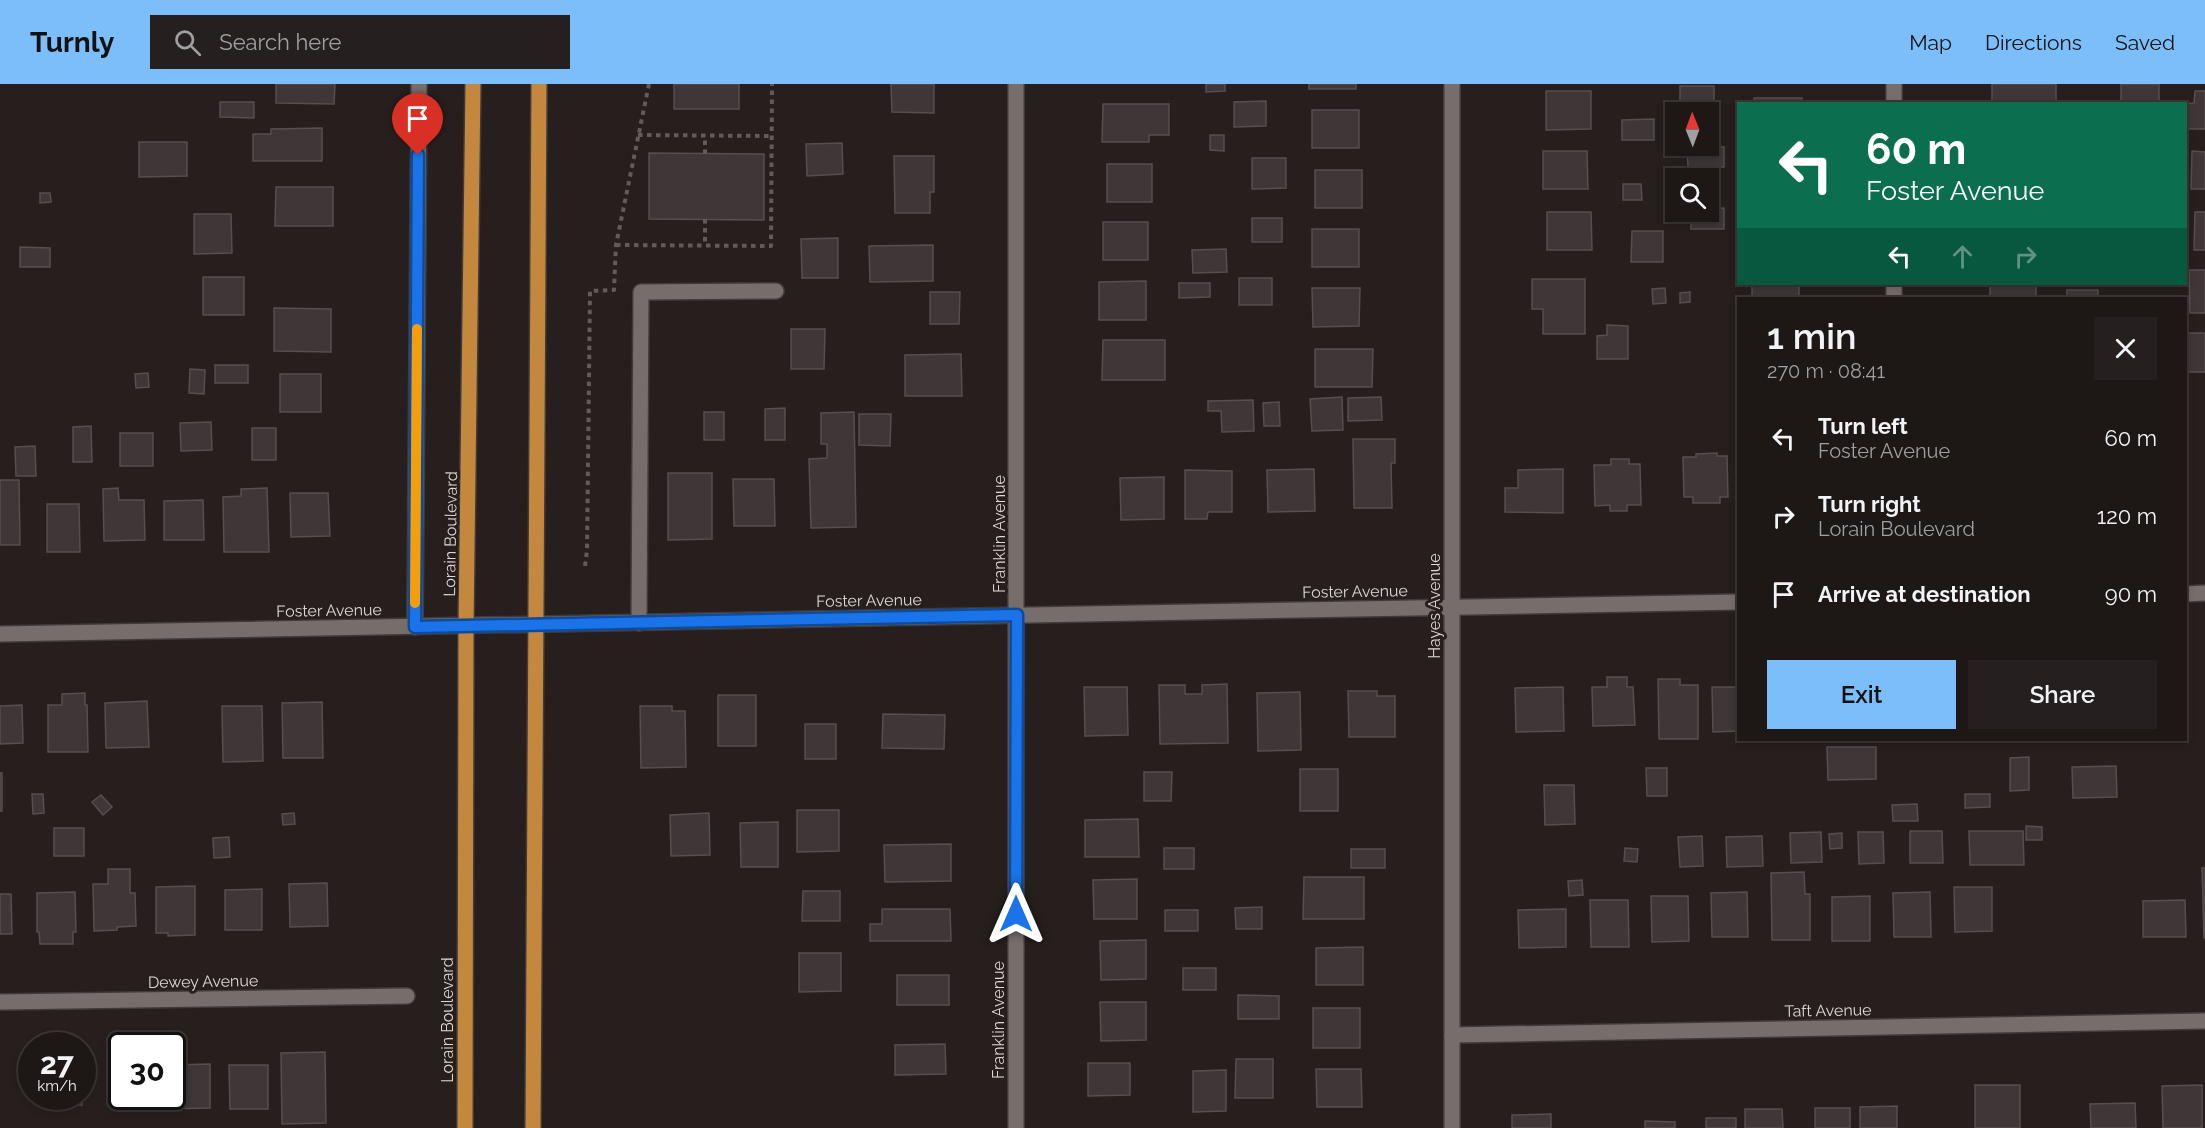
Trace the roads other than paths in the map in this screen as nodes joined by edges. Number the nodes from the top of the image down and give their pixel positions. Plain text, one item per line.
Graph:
1 (419, 84) edge
2 (473, 84) edge
3 (539, 84) edge
4 (1016, 84) edge
5 (1452, 84) edge
6 (1894, 84) edge
7 (1894, 102) edge
8 (776, 291) dead end
9 (2205, 593) edge
10 (2187, 594) edge
11 (1737, 602) edge
12 (1452, 607) junction
13 (1017, 615) junction
14 (639, 623) junction
15 (535, 624) junction
16 (466, 626) junction
17 (415, 627) junction
18 (0, 634) edge
19 (407, 996) dead end
20 (0, 1002) edge
21 (2205, 1021) edge
22 (1452, 1035) junction
23 (465, 1128) edge
24 (534, 1128) edge
25 (1016, 1128) edge
26 (1452, 1128) edge

1 - 17 street, Lorain Boulevard
2 - 16 main road, Lorain Boulevard
3 - 15 main road
4 - 13 street, Franklin Avenue
5 - 12 street, Hayes Avenue
6 - 7 street
8 - 14 street
9 - 10 street
11 - 12 street, Foster Avenue
12 - 13 street, Foster Avenue
12 - 22 street, Hayes Avenue
13 - 14 street, Foster Avenue
13 - 25 street, Franklin Avenue
14 - 15 street, Foster Avenue
15 - 16 street, Foster Avenue
15 - 24 main road
16 - 17 street, Foster Avenue
16 - 23 main road, Lorain Boulevard
17 - 18 street, Foster Avenue
19 - 20 street, Dewey Avenue
21 - 22 street, Taft Avenue
22 - 26 street, Hayes Avenue

